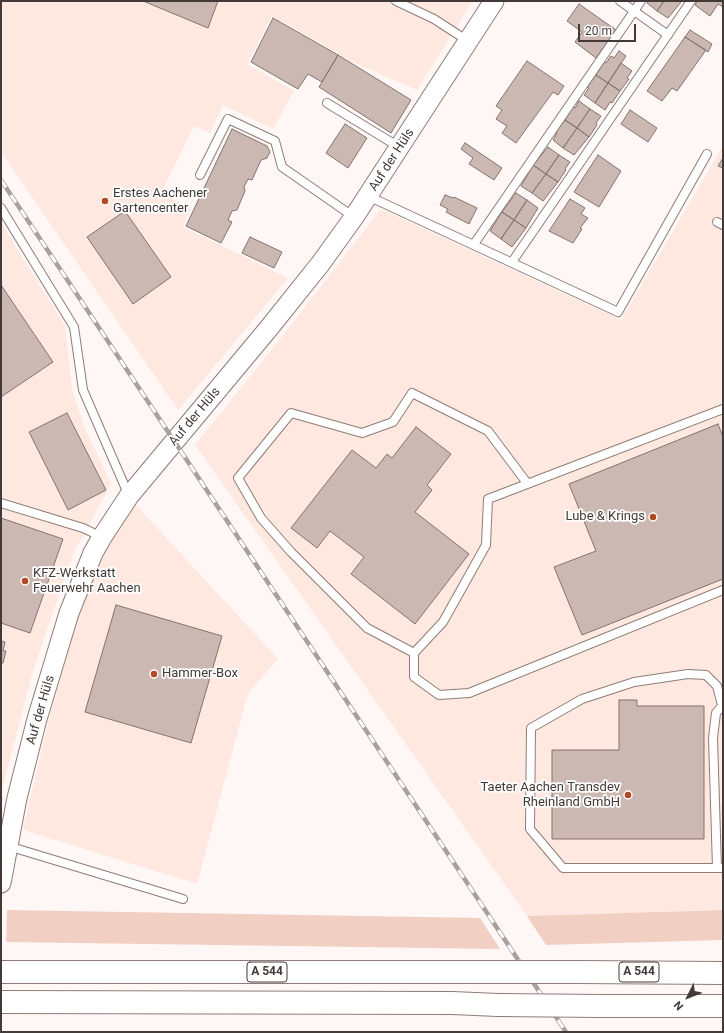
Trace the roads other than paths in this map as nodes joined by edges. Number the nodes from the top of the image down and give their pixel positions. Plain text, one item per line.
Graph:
1 (396, 1) edge
2 (494, 1) edge
3 (620, 1) edge
4 (641, 1) edge
5 (691, 1) edge
6 (634, 11) junction
7 (668, 35) junction
8 (468, 41) junction
9 (327, 103) dead end
10 (400, 147) junction
11 (707, 154) dead end
12 (200, 175) dead end
13 (368, 196) junction
14 (1, 208) edge
15 (354, 218) junction
16 (474, 244) junction
17 (512, 262) junction
18 (723, 409) edge
19 (527, 483) junction
20 (129, 496) junction
21 (1, 503) edge
22 (102, 537) junction
23 (723, 590) edge
24 (414, 653) junction
25 (723, 705) edge
26 (4, 857) edge
27 (720, 868) edge
28 (1, 883) edge
29 (183, 899) dead end
30 (1, 972) edge
31 (723, 973) edge
32 (1, 1002) edge
33 (723, 1006) edge

1 - 8 lane
2 - 8 street, Auf der Hüls
3 - 6 lane
4 - 6 lane
5 - 7 lane
6 - 7 lane
6 - 16 lane
7 - 17 lane
8 - 10 street, Auf der Hüls
9 - 10 lane
10 - 13 street, Auf der Hüls
11 - 17 lane
12 - 15 lane
13 - 15 street, Auf der Hüls
13 - 16 lane
14 - 20 lane
15 - 20 street, Auf der Hüls
16 - 17 lane
18 - 19 lane
19 - 24 lane
19 - 24 lane
20 - 22 street, Auf der Hüls
21 - 22 lane
22 - 26 street, Auf der Hüls
23 - 24 lane
25 - 27 lane
25 - 27 lane
26 - 28 street, Auf der Hüls
26 - 29 lane
30 - 31 highway, A 544, bridge
32 - 33 highway, bridge

